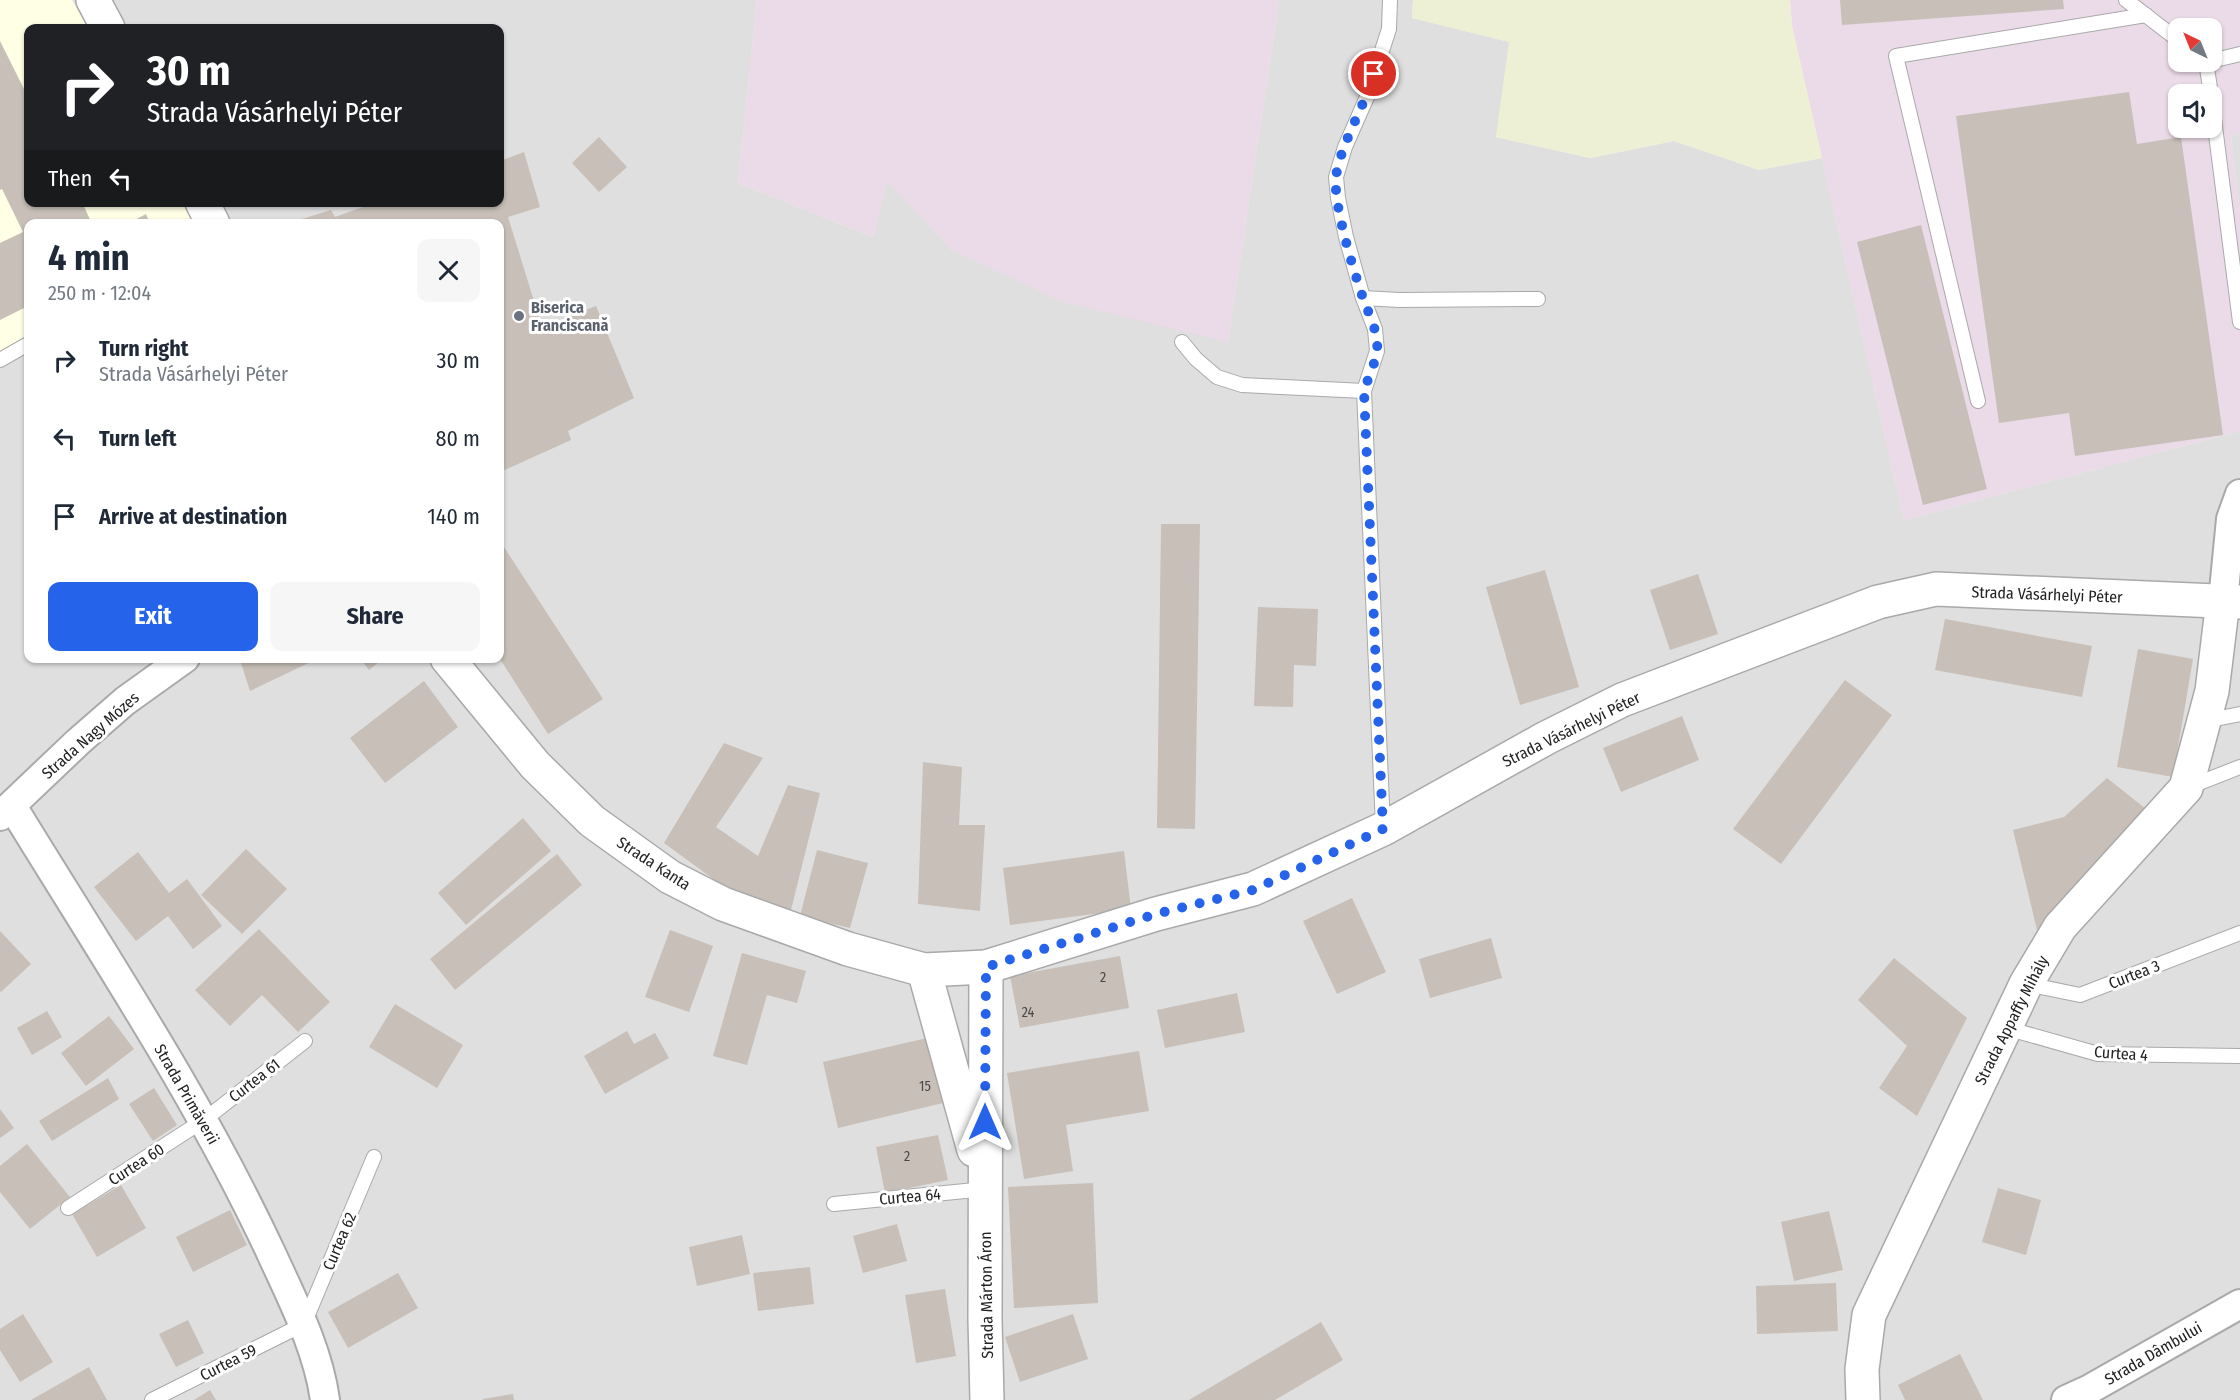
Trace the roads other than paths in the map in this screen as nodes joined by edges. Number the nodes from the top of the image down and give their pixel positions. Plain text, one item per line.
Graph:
1 (93, 0) edge
2 (1390, 0) edge
3 (2126, 0) edge
4 (2146, 15) junction
5 (106, 24) edge
6 (2168, 32) edge
7 (2240, 54) edge
8 (2222, 58) edge
9 (2216, 138) edge
10 (1363, 298) junction
11 (1538, 299) dead end
12 (2240, 322) edge
13 (1182, 342) dead end
14 (24, 346) edge
15 (0, 360) edge
16 (1364, 391) junction
17 (1978, 401) dead end
18 (2240, 494) edge
19 (2232, 601) edge
20 (178, 663) edge
21 (451, 663) edge
22 (2240, 714) edge
23 (2205, 721) junction
24 (2240, 767) edge
25 (2186, 788) junction
26 (6, 811) edge
27 (1383, 829) junction
28 (2240, 933) edge
29 (986, 967) junction
30 (924, 970) junction
31 (2026, 984) junction
32 (2005, 1028) junction
33 (304, 1041) dead end
34 (2240, 1056) edge
35 (204, 1120) junction
36 (374, 1157) dead end
37 (985, 1189) junction
38 (834, 1204) dead end
39 (68, 1208) dead end
40 (2240, 1304) edge
41 (304, 1324) junction
42 (152, 1400) edge
43 (326, 1400) edge
44 (987, 1400) edge
45 (1863, 1400) edge
46 (2066, 1400) edge

1 - 5 street
2 - 10 lane
3 - 4 lane
4 - 6 lane
4 - 17 lane
7 - 8 lane
9 - 12 lane
10 - 11 lane
10 - 16 lane
13 - 16 lane
14 - 15 lane
16 - 27 lane
18 - 19 street
19 - 23 street, Strada Appaffy Mihály
19 - 27 street, Strada Vásárhelyi Péter
20 - 26 street, Strada Nagy Mózes
21 - 30 street, Strada Kanta
22 - 23 lane
23 - 25 street, Strada Appaffy Mihály
24 - 25 lane
25 - 31 street, Strada Appaffy Mihály
26 - 35 street, Strada Primăverii
27 - 29 street, Strada Vásárhelyi Péter
28 - 31 lane, Curtea 3
29 - 30 street, Strada Vásárhelyi Péter
29 - 37 street, Strada Márton Áron
30 - 37 street, Strada Márton Áron
31 - 32 street, Strada Appaffy Mihály
32 - 34 lane, Curtea 4
32 - 45 street, Strada Appaffy Mihály
33 - 35 lane, Curtea 61
35 - 39 lane, Curtea 60
35 - 41 street, Strada Primăverii
36 - 41 lane, Curtea 62
37 - 38 lane, Curtea 64
37 - 44 street, Strada Márton Áron
40 - 46 street, Strada Dâmbului
41 - 42 lane, Curtea 59
41 - 43 street, Strada Primăverii

